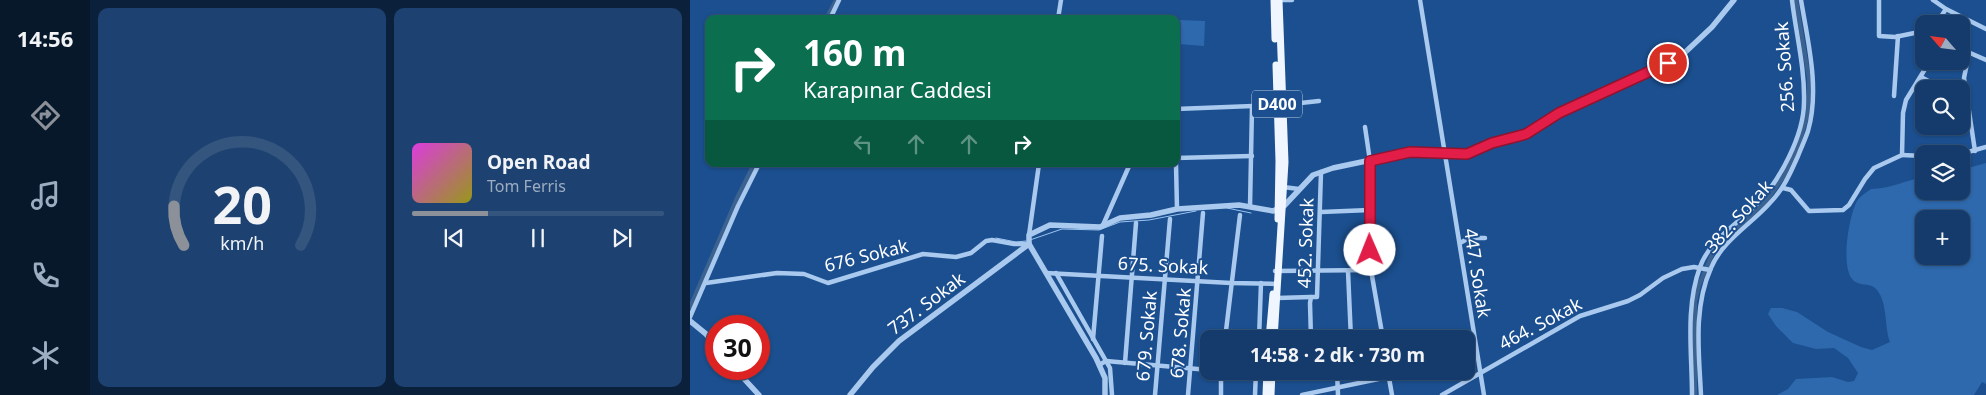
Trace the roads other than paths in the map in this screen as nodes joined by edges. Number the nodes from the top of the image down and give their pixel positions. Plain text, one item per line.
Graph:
1 (839, 0) edge
2 (1061, 0) edge
3 (1274, 0) edge
4 (1279, 0) edge
5 (1292, 0) edge
6 (1420, 0) edge
7 (1734, 0) edge
8 (1792, 0) edge
9 (1801, 0) edge
10 (1879, 0) edge
11 (1933, 0) edge
12 (1946, 9) junction
13 (832, 15) edge
14 (1059, 15) edge
15 (1942, 15) edge
16 (1986, 29) edge
17 (1915, 32) edge
18 (1898, 36) junction
19 (1970, 53) edge
20 (1986, 60) edge
21 (1925, 70) edge
22 (1921, 77) junction
23 (1926, 80) edge
24 (1894, 96) dead end
25 (1320, 101) dead end
26 (1280, 105) junction
27 (1252, 107) junction
28 (1180, 109) edge
29 (1970, 124) edge
30 (1365, 127) dead end
31 (1986, 147) edge
32 (1976, 151) junction
33 (1970, 152) edge
34 (1902, 154) junction
35 (1445, 155) junction
36 (1915, 155) edge
37 (1252, 156) junction
38 (1180, 158) edge
39 (1370, 161) junction
40 (758, 167) edge
41 (1039, 167) edge
42 (1129, 167) edge
43 (1176, 167) edge
44 (1321, 172) junction
45 (1282, 186) junction
46 (1783, 188) junction
47 (1299, 189) junction
48 (1250, 207) junction
49 (1281, 207) junction
50 (1176, 209) junction
51 (1370, 210) junction
52 (1321, 212) junction
53 (1203, 213) dead end
54 (1240, 215) dead end
55 (1170, 219) dead end
56 (1136, 223) dead end
57 (1103, 225) junction
58 (1102, 236) dead end
59 (1485, 238) dead end
60 (1029, 240) junction
61 (1460, 243) junction
62 (1701, 268) junction
63 (1710, 269) junction
64 (1371, 270) junction
65 (1276, 271) junction
66 (1319, 271) junction
67 (1348, 271) junction
68 (1046, 272) junction
69 (1056, 273) junction
70 (1099, 275) junction
71 (1132, 277) junction
72 (1164, 279) junction
73 (1198, 281) junction
74 (706, 283) junction
75 (1261, 283) junction
76 (1231, 284) junction
77 (1276, 284) junction
78 (1277, 298) junction
79 (1311, 298) junction
80 (690, 317) edge
81 (690, 321) edge
82 (1226, 330) edge
83 (1258, 330) edge
84 (1270, 330) edge
85 (1275, 330) edge
86 (1311, 330) edge
87 (1351, 330) edge
88 (1381, 330) edge
89 (705, 333) edge
90 (1093, 339) junction
91 (1106, 361) junction
92 (1124, 363) junction
93 (1099, 365) junction
94 (1156, 366) junction
95 (1190, 369) junction
96 (1200, 370) edge
97 (1480, 372) junction
98 (745, 380) edge
99 (1221, 380) edge
100 (1256, 380) edge
101 (1269, 380) edge
102 (1270, 380) edge
103 (1338, 380) edge
104 (1374, 380) edge
105 (1389, 380) edge
106 (1338, 388) junction
107 (759, 395) edge
108 (850, 395) edge
109 (1105, 395) edge
110 (1112, 395) edge
111 (1155, 395) edge
112 (1188, 395) edge
113 (1221, 395) edge
114 (1255, 395) edge
115 (1266, 395) edge
116 (1271, 395) edge
117 (1302, 395) edge
118 (1338, 395) edge
119 (1392, 395) edge
120 (1442, 395) edge
121 (1484, 395) edge
122 (1692, 395) edge
123 (1701, 395) edge

1 - 13 street
2 - 14 street
3 - 26 main road, D400
4 - 5 street
4 - 26 main road, D400
6 - 35 street, 447. Sokak
7 - 35 street
8 - 62 street, 256. Sokak
9 - 46 street, 382. Sokak
10 - 18 street
11 - 12 street
12 - 15 street
12 - 16 street
17 - 18 street
18 - 24 street
19 - 20 street
21 - 22 street
22 - 23 street
22 - 34 street
25 - 26 street
26 - 27 street
26 - 45 main road, D400
27 - 28 street
27 - 37 street
29 - 32 street
30 - 39 street
31 - 32 street
32 - 33 street
34 - 36 street
34 - 46 street
35 - 39 street
35 - 61 street, 447. Sokak
37 - 38 street
37 - 48 street
39 - 44 street
39 - 51 street
40 - 74 street
41 - 60 street
42 - 57 street
43 - 50 street
44 - 47 street
44 - 52 street, 452. Sokak
45 - 47 street
45 - 49 main road, D400
46 - 63 street, 382. Sokak
47 - 49 street
48 - 49 street, 737. Sokak
48 - 50 street, 737. Sokak
49 - 65 main road, D400
50 - 57 street, 737. Sokak
51 - 52 street
51 - 64 street
52 - 66 street, 452. Sokak
53 - 73 street, 678. Sokak
54 - 76 street
55 - 72 street, 679. Sokak
56 - 71 street
57 - 60 street, 737. Sokak
58 - 70 street
59 - 61 street
60 - 68 street
60 - 74 street, 676 Sokak
60 - 108 street, 737. Sokak
61 - 97 street, 447. Sokak
62 - 63 street, 464. Sokak
62 - 97 street, 464. Sokak
62 - 122 street, 256. Sokak
63 - 123 street, 382. Sokak
64 - 67 street
64 - 88 street
65 - 66 street
65 - 77 main road, D400
66 - 67 street
66 - 79 street, 452. Sokak
67 - 87 street
68 - 69 street, 675. Sokak
68 - 93 street
69 - 70 street, 675. Sokak
69 - 90 street
70 - 71 street, 675. Sokak
70 - 90 street
71 - 72 street, 675. Sokak
71 - 92 street
72 - 73 street, 675. Sokak
72 - 94 street, 679. Sokak
73 - 76 street, 675. Sokak
73 - 95 street, 678. Sokak
74 - 80 street
75 - 76 street, 675. Sokak
75 - 77 street, 675. Sokak
75 - 83 street
76 - 82 street
77 - 78 main road, D400
77 - 84 main road, D400
78 - 79 street
78 - 85 main road, D400
79 - 86 street, 452. Sokak
81 - 89 street
90 - 91 street
91 - 92 street
91 - 93 street
91 - 110 street
92 - 94 street
93 - 109 street
94 - 95 street
94 - 111 street, 679. Sokak
95 - 96 street
95 - 112 street, 678. Sokak
97 - 120 street, 464. Sokak
97 - 121 street, 447. Sokak
98 - 107 street
99 - 113 street
100 - 114 street
101 - 115 main road
102 - 116 main road
103 - 106 street
104 - 106 street
105 - 119 street
106 - 117 street
106 - 118 street

